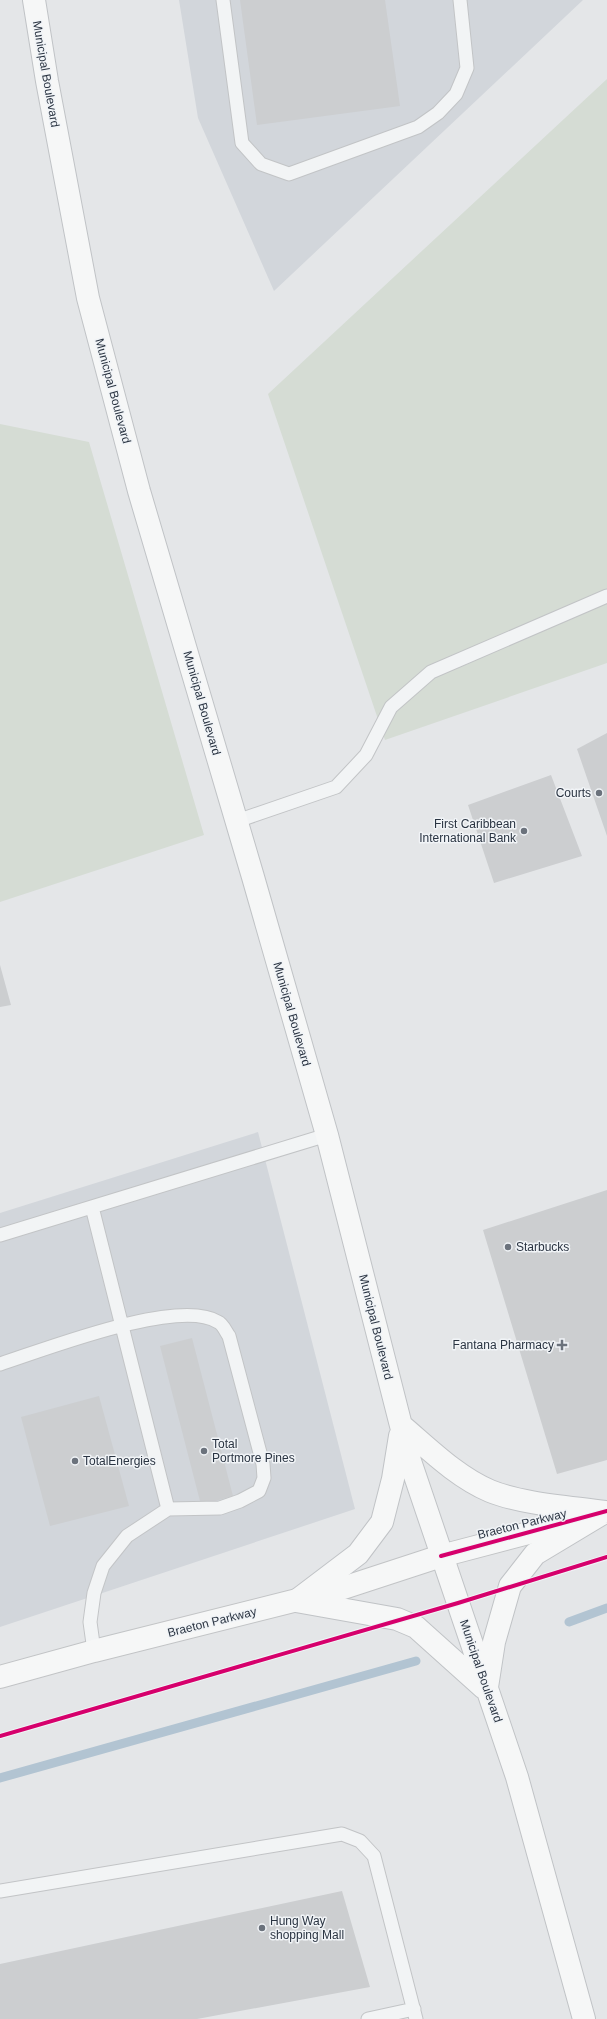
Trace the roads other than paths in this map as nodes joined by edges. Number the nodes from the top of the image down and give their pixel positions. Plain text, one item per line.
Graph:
1 (34, 0) edge
2 (223, 0) edge
3 (460, 0) edge
4 (607, 596) edge
5 (237, 821) junction
6 (327, 1135) junction
7 (92, 1207) junction
8 (0, 1235) edge
9 (122, 1324) junction
10 (0, 1364) edge
11 (402, 1426) junction
12 (168, 1509) junction
13 (606, 1512) edge
14 (441, 1556) junction
15 (296, 1601) junction
16 (94, 1651) junction
17 (0, 1677) edge
18 (486, 1690) junction
19 (0, 1891) edge
20 (415, 2014) edge
21 (368, 2019) edge
22 (584, 2019) edge

1 - 5 main road, Municipal Boulevard
2 - 3 lane
4 - 5 lane
5 - 6 main road, Municipal Boulevard
6 - 7 lane
6 - 11 main road, Municipal Boulevard
7 - 8 lane
7 - 9 lane
9 - 10 lane
9 - 12 lane
9 - 12 lane
11 - 13 main road
11 - 14 main road, Municipal Boulevard
11 - 15 main road
12 - 16 lane
13 - 14 main road, Braeton Parkway
13 - 18 main road
14 - 15 main road, Braeton Parkway
14 - 18 main road, Municipal Boulevard
15 - 16 main road, Braeton Parkway
15 - 18 main road
16 - 17 main road, Braeton Parkway
18 - 22 main road, Municipal Boulevard
19 - 20 lane
20 - 21 lane

